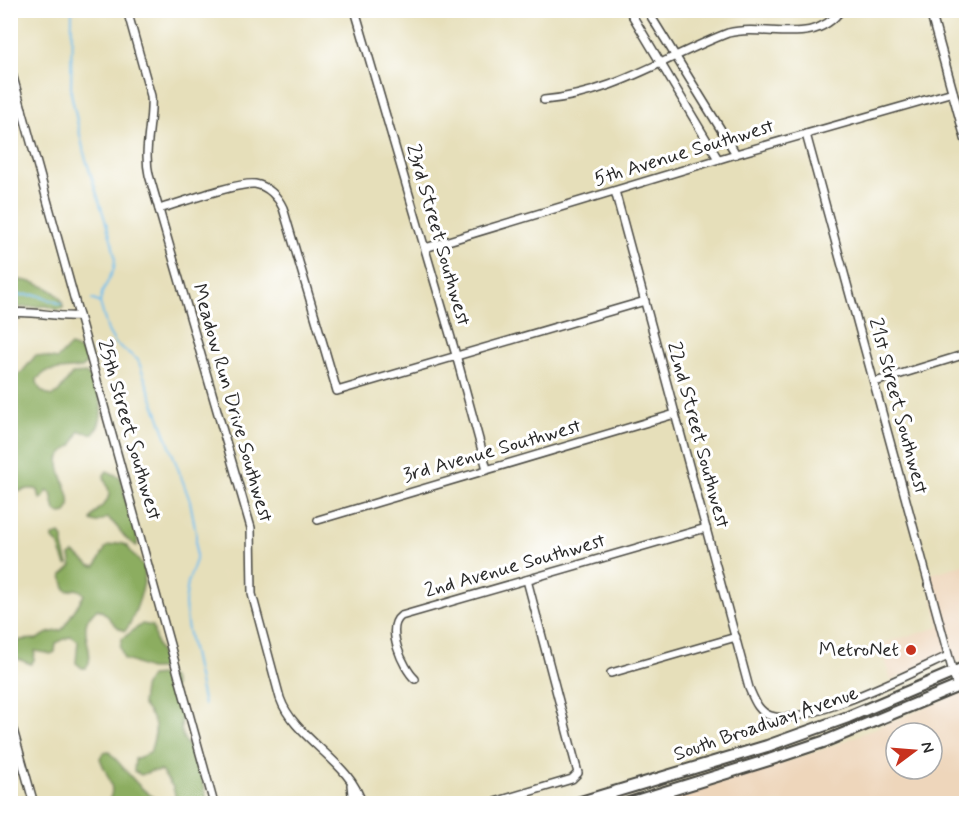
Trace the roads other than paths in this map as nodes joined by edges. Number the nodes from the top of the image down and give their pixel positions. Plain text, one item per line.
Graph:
1 (127, 10) edge
2 (355, 10) edge
3 (629, 10) edge
4 (647, 10) edge
5 (841, 10) edge
6 (930, 10) edge
7 (674, 57) junction
8 (661, 64) junction
9 (10, 66) edge
10 (953, 92) junction
11 (544, 99) dead end
12 (22, 110) junction
13 (10, 113) edge
14 (806, 134) junction
15 (966, 140) edge
16 (736, 154) junction
17 (718, 159) junction
18 (615, 191) junction
19 (159, 209) junction
20 (425, 248) junction
21 (645, 301) junction
22 (10, 313) edge
23 (79, 316) junction
24 (966, 354) edge
25 (456, 355) junction
26 (875, 382) junction
27 (675, 414) junction
28 (487, 469) junction
29 (318, 520) dead end
30 (706, 528) junction
31 (527, 580) junction
32 (736, 637) junction
33 (948, 656) junction
34 (966, 667) edge
35 (611, 673) dead end
36 (953, 673) junction
37 (415, 679) dead end
38 (962, 685) edge
39 (10, 719) edge
40 (350, 783) junction
41 (34, 804) edge
42 (214, 804) edge
43 (353, 804) edge
44 (362, 804) edge
45 (488, 804) edge
46 (574, 804) edge
47 (626, 804) edge

1 - 19 street, Meadow Run Drive Southwest
2 - 20 street, 23rd Street Southwest
3 - 8 street
4 - 7 street
5 - 7 street
6 - 10 street
7 - 8 street
7 - 16 street
8 - 11 street
8 - 17 street
9 - 12 street, 25th Street Southwest
10 - 14 street, 5th Avenue Southwest
10 - 15 street
12 - 13 street
12 - 23 street, 25th Street Southwest
14 - 16 street, 5th Avenue Southwest
14 - 26 street, 21st Street Southwest
16 - 17 street, 5th Avenue Southwest
17 - 18 street, 5th Avenue Southwest
18 - 20 street, 5th Avenue Southwest
18 - 21 street, 22nd Street Southwest
19 - 25 street
19 - 40 street, Meadow Run Drive Southwest
20 - 25 street, 23rd Street Southwest
21 - 25 street
21 - 27 street, 22nd Street Southwest
22 - 23 street
23 - 42 street, 25th Street Southwest
24 - 26 street
25 - 28 street, 23rd Street Southwest
26 - 33 street, 21st Street Southwest
27 - 28 street, 3rd Avenue Southwest
27 - 30 street, 22nd Street Southwest
28 - 29 street, 3rd Avenue Southwest
30 - 31 street, 2nd Avenue Southwest
30 - 32 street, 22nd Street Southwest
31 - 37 street, 2nd Avenue Southwest
31 - 45 street
32 - 33 street, 22nd Street Southwest
32 - 35 street
33 - 36 street, 21st Street Southwest
34 - 36 main road, South Broadway Avenue
36 - 38 street, 21st Street Southwest
36 - 46 main road, South Broadway Avenue
38 - 47 main road, South Broadway Avenue
39 - 41 street
40 - 43 street
40 - 44 street, Meadow Run Drive Southwest

